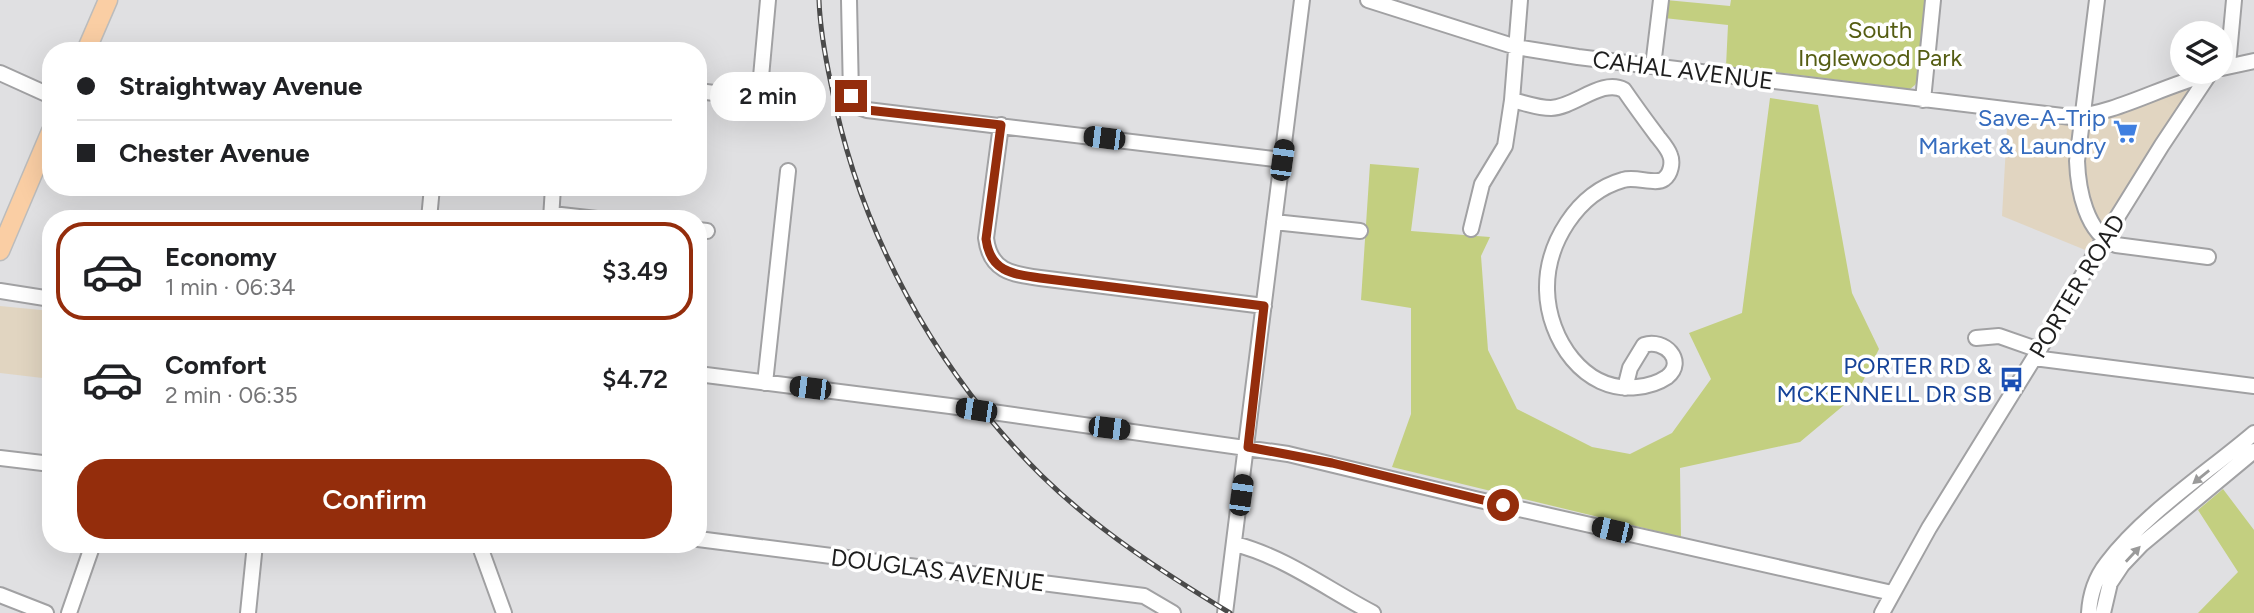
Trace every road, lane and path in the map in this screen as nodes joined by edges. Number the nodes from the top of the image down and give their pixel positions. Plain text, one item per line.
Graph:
1 (108, 0) edge
2 (768, 0) edge
3 (849, 0) edge
4 (1302, 0) edge
5 (1368, 0) edge
6 (1520, 0) edge
7 (1661, 0) edge
8 (1933, 0) edge
9 (2097, 0) edge
10 (2234, 0) edge
11 (2231, 21) edge
12 (90, 42) edge
13 (1516, 47) junction
14 (2254, 61) edge
15 (2233, 65) edge
16 (1653, 66) junction
17 (0, 73) edge
18 (2172, 84) edge
19 (2203, 84) edge
20 (42, 92) edge
21 (707, 92) edge
22 (757, 98) junction
23 (1512, 100) junction
24 (1923, 100) junction
25 (803, 104) dead end
26 (2084, 116) junction
27 (1001, 125) junction
28 (42, 152) edge
29 (1282, 160) junction
30 (788, 171) dead end
31 (1274, 222) junction
32 (1471, 229) dead end
33 (1360, 231) dead end
34 (2103, 240) junction
35 (1, 247) edge
36 (2208, 257) dead end
37 (0, 291) edge
38 (42, 298) edge
39 (1264, 306) junction
40 (1976, 338) dead end
41 (2036, 354) junction
42 (707, 375) edge
43 (765, 383) junction
44 (2254, 386) edge
45 (1625, 388) dead end
46 (2254, 433) edge
47 (1248, 447) junction
48 (2254, 451) edge
49 (0, 458) edge
50 (2230, 462) junction
51 (42, 463) edge
52 (707, 541) edge
53 (1235, 544) junction
54 (90, 553) edge
55 (254, 553) edge
56 (482, 553) edge
57 (1892, 593) junction
58 (2100, 593) junction
59 (0, 595) edge
60 (46, 613) edge
61 (69, 613) edge
62 (248, 613) edge
63 (504, 613) edge
64 (1173, 613) edge
65 (1226, 613) edge
66 (1373, 613) edge
67 (1882, 613) edge
68 (2089, 613) edge
69 (2103, 613) edge

1 - 12 main road
2 - 22 street
3 - 27 street
4 - 29 street
5 - 13 street, CAHAL AVENUE
6 - 13 street
7 - 16 street
8 - 24 street
9 - 26 street
10 - 11 street
13 - 16 street, CAHAL AVENUE
13 - 23 street
14 - 15 street
16 - 24 street, CAHAL AVENUE
17 - 20 street
18 - 26 street, CAHAL AVENUE
19 - 34 street, PORTER ROAD
21 - 22 street
22 - 25 street
23 - 32 street
23 - 45 street
24 - 26 street, CAHAL AVENUE
26 - 34 street
27 - 29 street
27 - 39 street
28 - 35 main road
29 - 31 street
30 - 43 street
31 - 33 street
31 - 39 street
34 - 36 street
34 - 41 street, PORTER ROAD
37 - 38 street
39 - 47 street
40 - 41 street
41 - 44 street
41 - 57 street, PORTER ROAD
42 - 43 street
43 - 47 street
46 - 50 street
47 - 53 street
47 - 57 street
48 - 50 street
49 - 51 street
50 - 58 street
52 - 64 street, DOUGLAS AVENUE
53 - 65 street
53 - 66 street
54 - 61 street
55 - 62 street
56 - 63 street
57 - 67 street, PORTER ROAD
58 - 68 street
58 - 69 street
59 - 60 street

